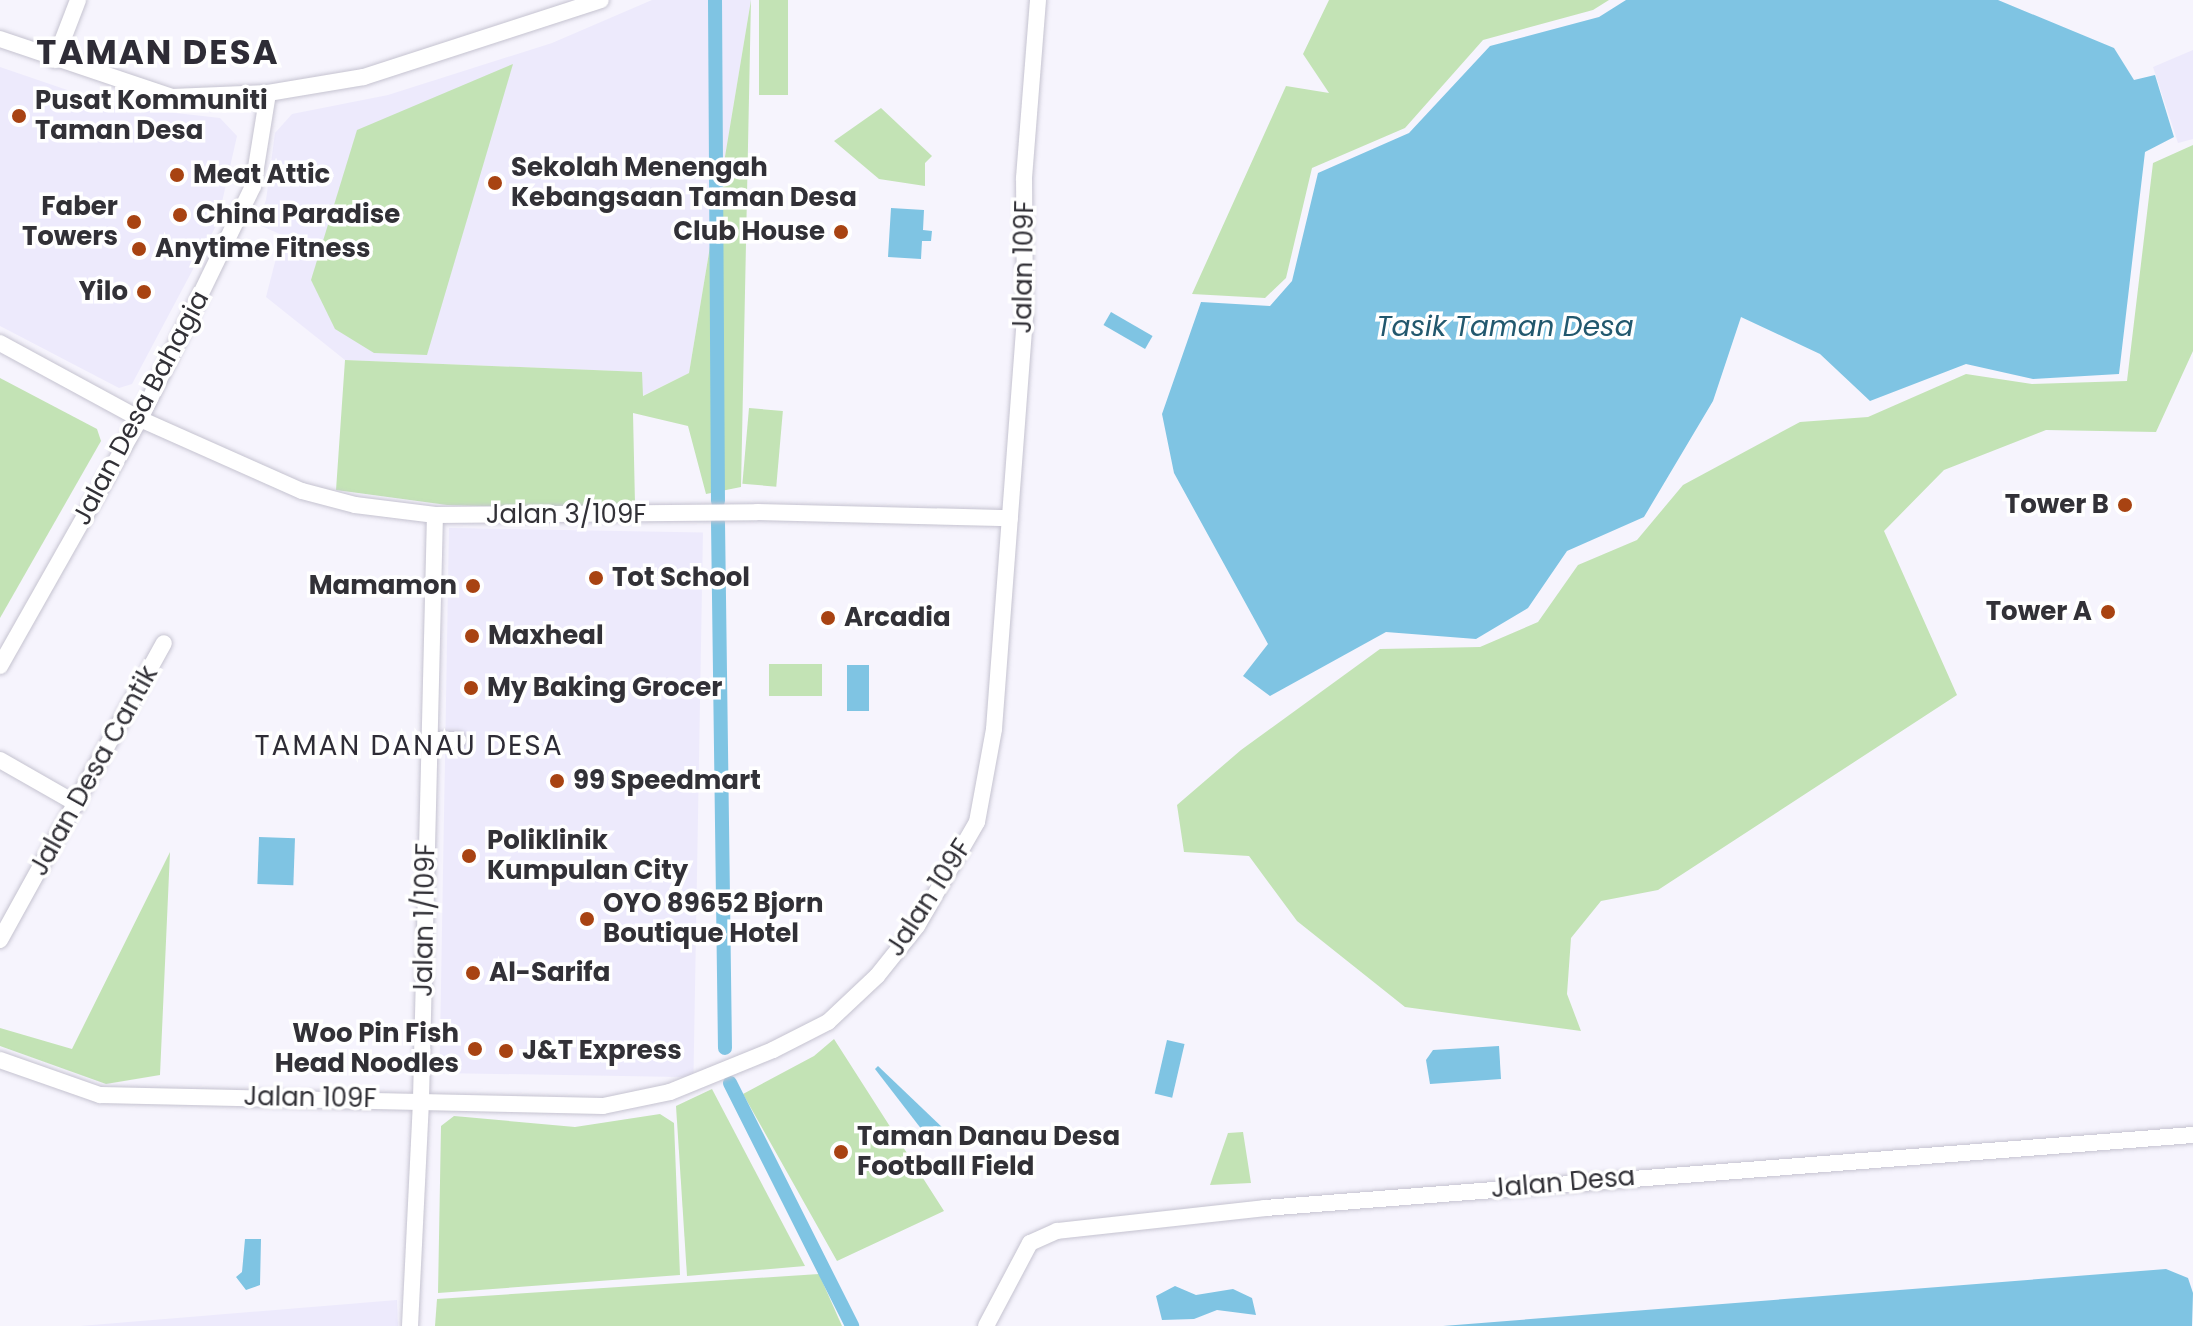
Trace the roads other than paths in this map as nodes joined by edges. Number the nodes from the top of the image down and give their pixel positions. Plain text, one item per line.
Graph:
1 (78, 0) edge
2 (601, 0) edge
3 (1038, 0) edge
4 (0, 39) edge
5 (55, 60) junction
6 (268, 93) junction
7 (0, 343) edge
8 (140, 419) junction
9 (435, 515) junction
10 (1010, 518) junction
11 (6, 642) edge
12 (164, 643) dead end
13 (0, 666) edge
14 (429, 740) junction
15 (458, 740) dead end
16 (0, 760) edge
17 (77, 804) junction
18 (0, 940) edge
19 (0, 1060) edge
20 (421, 1099) junction
21 (2193, 1135) edge
22 (410, 1326) edge
23 (986, 1326) edge

1 - 5 street
2 - 6 street
3 - 10 street, Jalan 109F
4 - 5 street
5 - 6 street
6 - 8 street, Jalan Desa Bahagia
7 - 8 street, Jalan 3/109F
8 - 9 street, Jalan 3/109F
8 - 11 street, Jalan Desa Bahagia
9 - 10 street, Jalan 3/109F
9 - 14 street, Jalan 1/109F
10 - 20 street, Jalan 109F
11 - 13 street, Jalan Desa Bahagia
12 - 17 street, Jalan Desa Cantik
14 - 15 street
14 - 20 street, Jalan 1/109F
16 - 17 street
17 - 18 street, Jalan Desa Cantik
19 - 20 street, Jalan 109F
20 - 22 street, Jalan 1/109F
21 - 23 street, Jalan Desa

